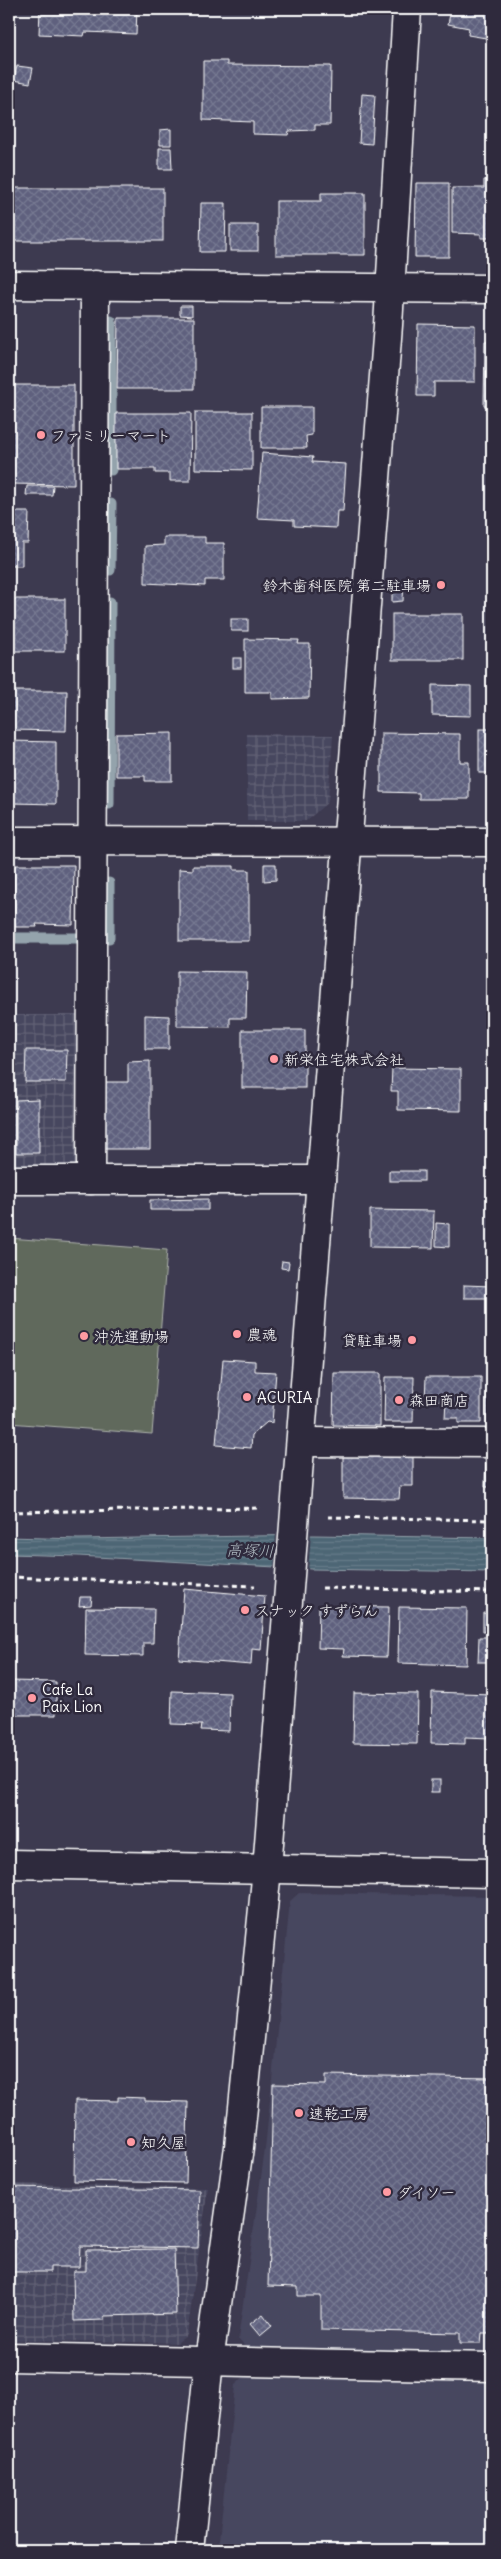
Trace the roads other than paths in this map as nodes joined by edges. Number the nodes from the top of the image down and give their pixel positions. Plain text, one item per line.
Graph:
1 (407, 9) edge
2 (9, 284) edge
3 (95, 285) junction
4 (390, 287) junction
5 (492, 288) edge
6 (9, 841) edge
7 (92, 841) junction
8 (348, 841) junction
9 (492, 842) edge
10 (9, 1180) edge
11 (91, 1180) junction
12 (321, 1180) junction
13 (301, 1442) junction
14 (492, 1444) edge
15 (9, 1864) edge
16 (268, 1869) junction
17 (492, 1874) edge
18 (9, 2357) edge
19 (209, 2361) junction
20 (492, 2367) edge
21 (190, 2550) edge

1 - 4 street
2 - 3 street
3 - 4 street
3 - 7 street
4 - 5 street
4 - 8 street
6 - 7 street
7 - 8 street
7 - 11 street
8 - 9 street
8 - 12 street
10 - 11 street
11 - 12 street
12 - 13 street
13 - 14 street
13 - 16 street
15 - 16 street
16 - 17 street
16 - 19 street
18 - 19 street
19 - 20 street
19 - 21 street

